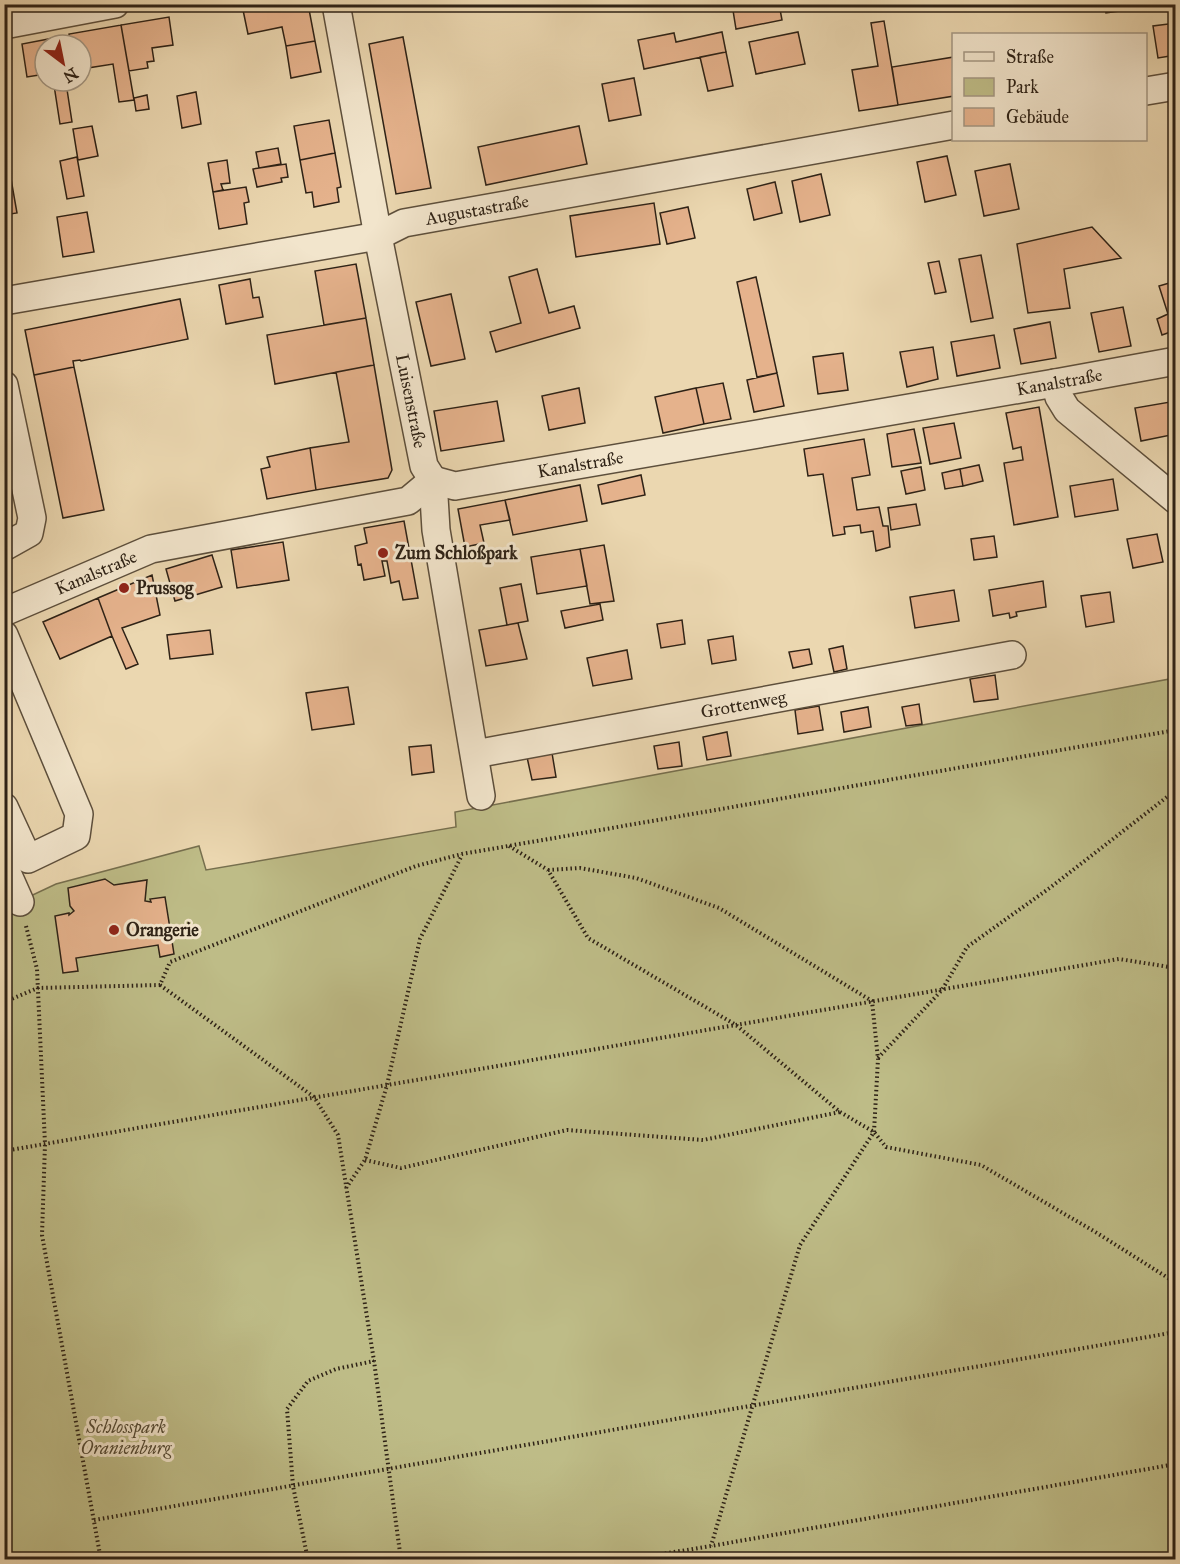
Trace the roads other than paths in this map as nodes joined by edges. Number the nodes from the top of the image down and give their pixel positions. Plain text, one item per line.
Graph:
1 (115, 4) edge
2 (336, 4) edge
3 (4, 25) edge
4 (1176, 86) edge
5 (1147, 91) edge
6 (952, 125) edge
7 (378, 236) junction
8 (4, 301) edge
9 (1176, 361) edge
10 (1055, 383) junction
11 (4, 385) edge
12 (433, 480) junction
13 (1176, 500) edge
14 (4, 547) edge
15 (7, 605) edge
16 (4, 635) edge
17 (1012, 655) dead end
18 (475, 754) junction
19 (481, 796) dead end
20 (4, 807) edge
21 (4, 866) edge
22 (20, 902) road end

1 - 3 street
2 - 7 street, Luisenstraße
4 - 5 street
6 - 7 street, Augustastraße
7 - 8 street, Augustastraße
7 - 12 street, Luisenstraße
9 - 10 street, Kanalstraße
10 - 12 street, Kanalstraße
10 - 13 street
11 - 14 street
12 - 15 street, Kanalstraße
12 - 18 street, Luisenstraße
16 - 20 street
17 - 18 street, Grottenweg
18 - 19 street, Luisenstraße
21 - 22 street

